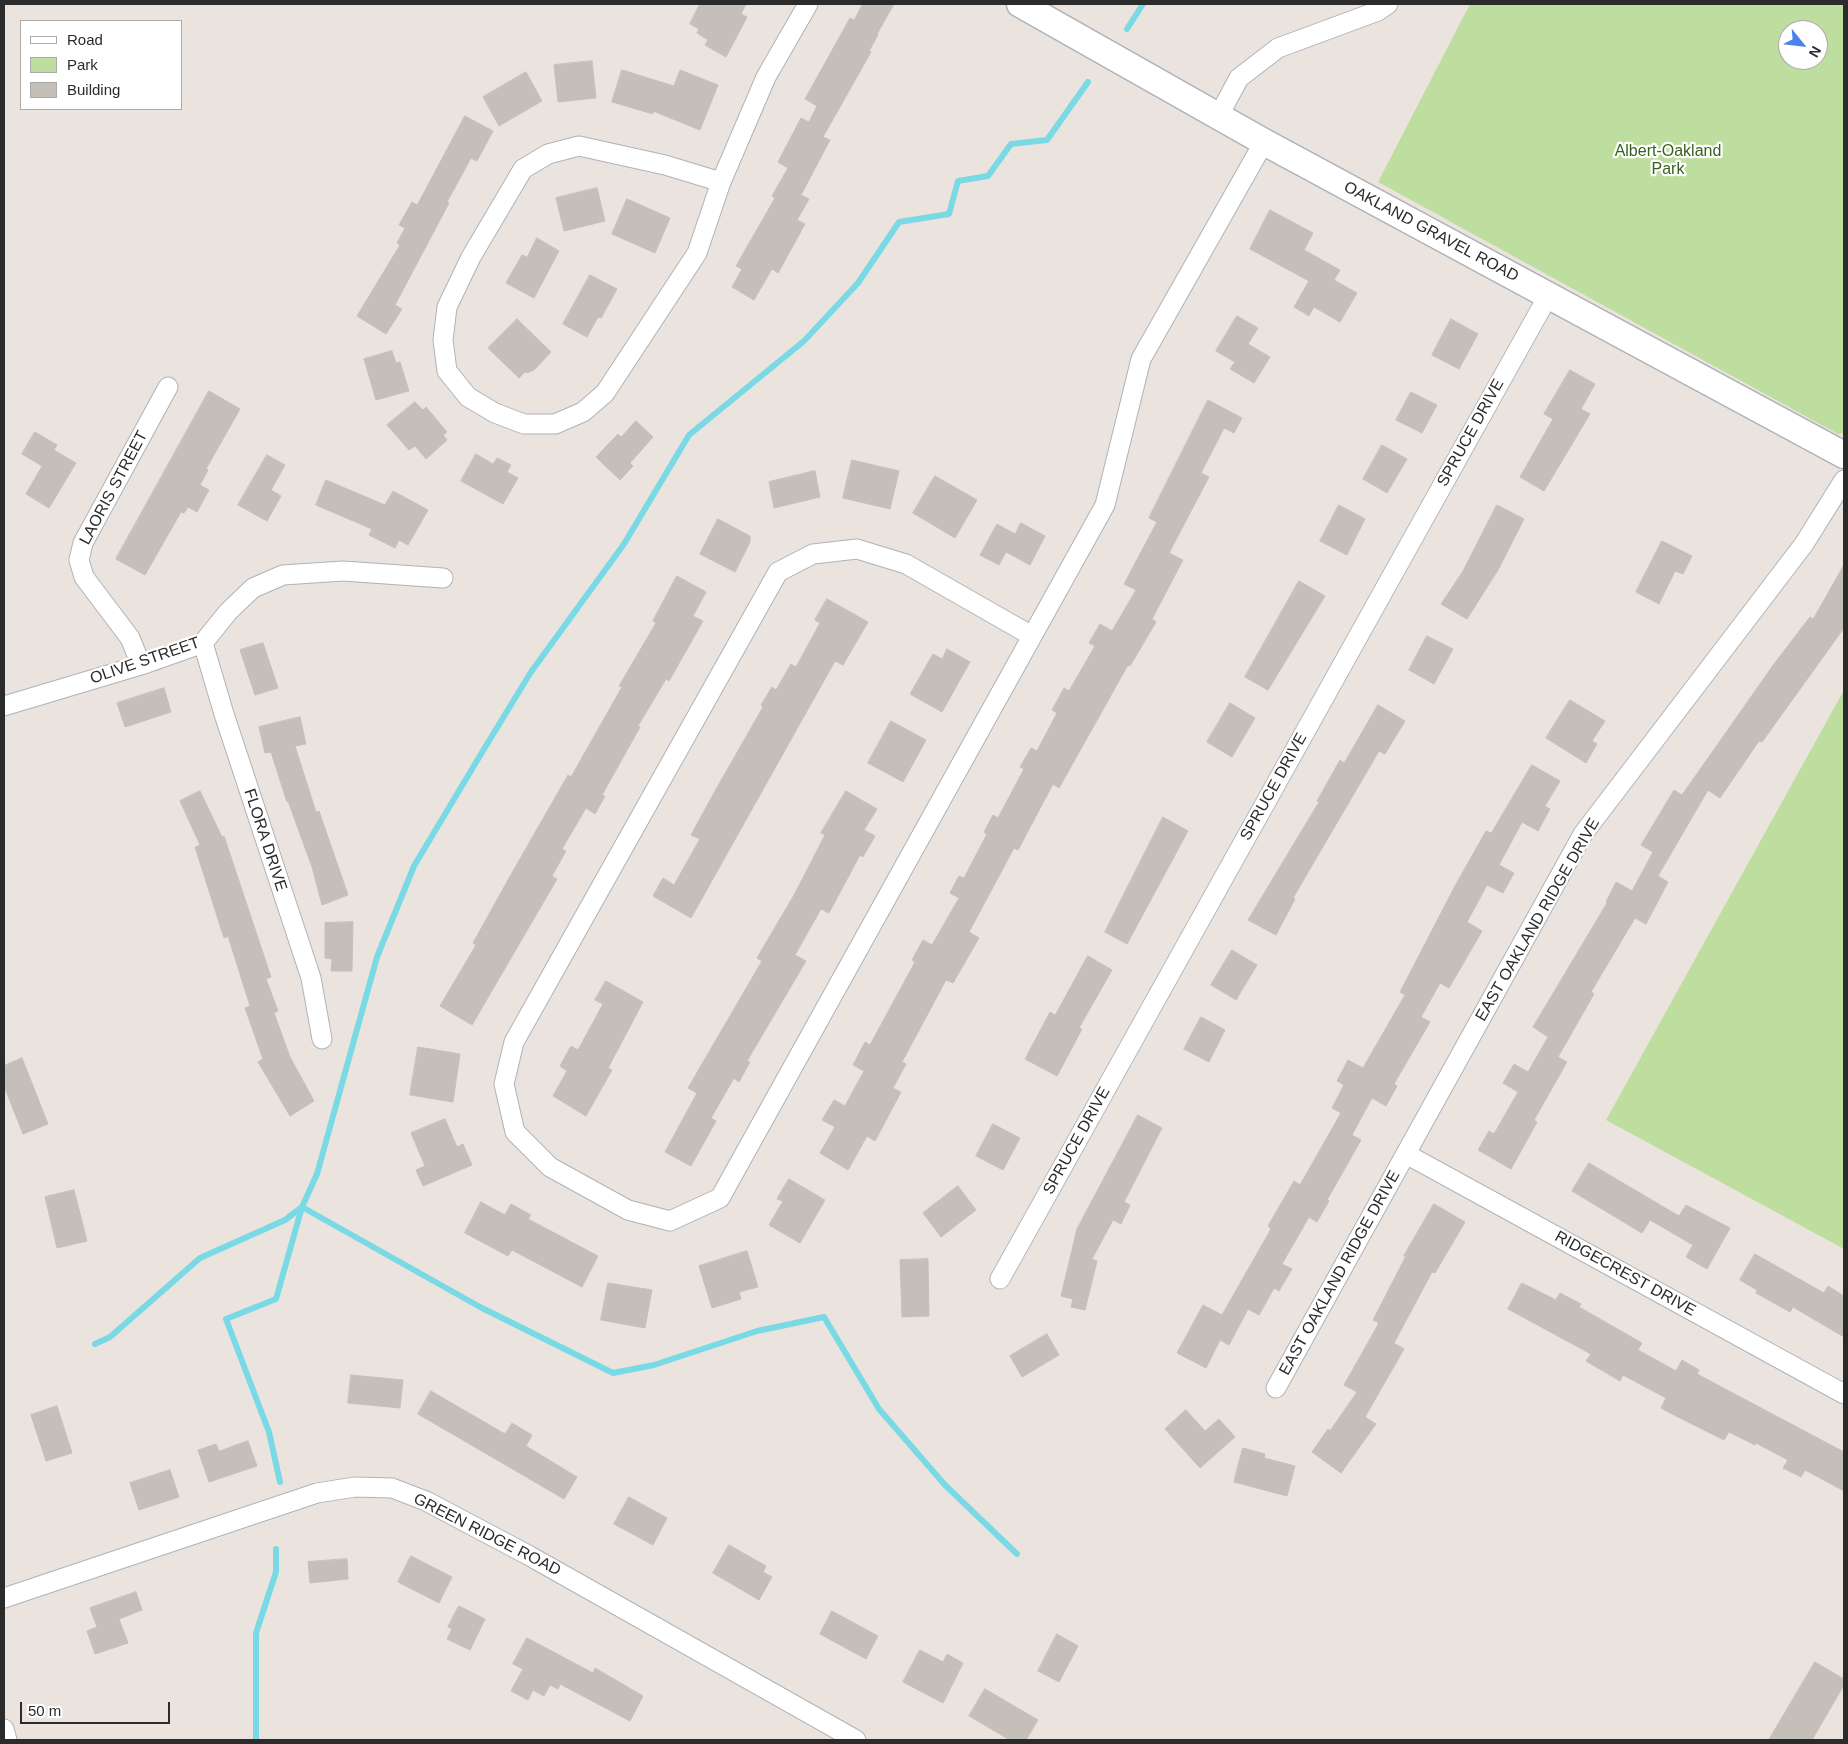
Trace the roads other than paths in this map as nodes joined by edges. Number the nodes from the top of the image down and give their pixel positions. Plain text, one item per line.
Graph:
1 (808, 4) edge
2 (1020, 4) edge
3 (1388, 4) edge
4 (1219, 114) junction
5 (1264, 142) junction
6 (721, 182) junction
7 (1548, 296) junction
8 (168, 387) dead end
9 (1844, 455) edge
10 (1844, 480) edge
11 (443, 578) dead end
12 (1032, 636) junction
13 (203, 643) junction
14 (141, 665) junction
15 (4, 706) edge
16 (322, 1039) dead end
17 (1406, 1154) junction
18 (1000, 1279) dead end
19 (1276, 1388) dead end
20 (1844, 1394) edge
21 (4, 1598) edge
22 (4, 1729) edge
23 (7, 1740) edge
24 (856, 1740) edge

1 - 6 street
2 - 4 street, OAKLAND GRAVEL ROAD
3 - 4 street
4 - 5 street, OAKLAND GRAVEL ROAD
5 - 7 street, OAKLAND GRAVEL ROAD
5 - 12 street
6 - 6 street
7 - 9 street, OAKLAND GRAVEL ROAD
7 - 18 street, SPRUCE DRIVE
8 - 14 street, LAORIS STREET
10 - 17 street, EAST OAKLAND RIDGE DRIVE
11 - 13 street, OLIVE STREET
12 - 12 street
13 - 14 street, OLIVE STREET
13 - 16 street, FLORA DRIVE
14 - 15 street, OLIVE STREET
17 - 19 street, EAST OAKLAND RIDGE DRIVE
17 - 20 street, RIDGECREST DRIVE
21 - 24 street, GREEN RIDGE ROAD
22 - 23 street

